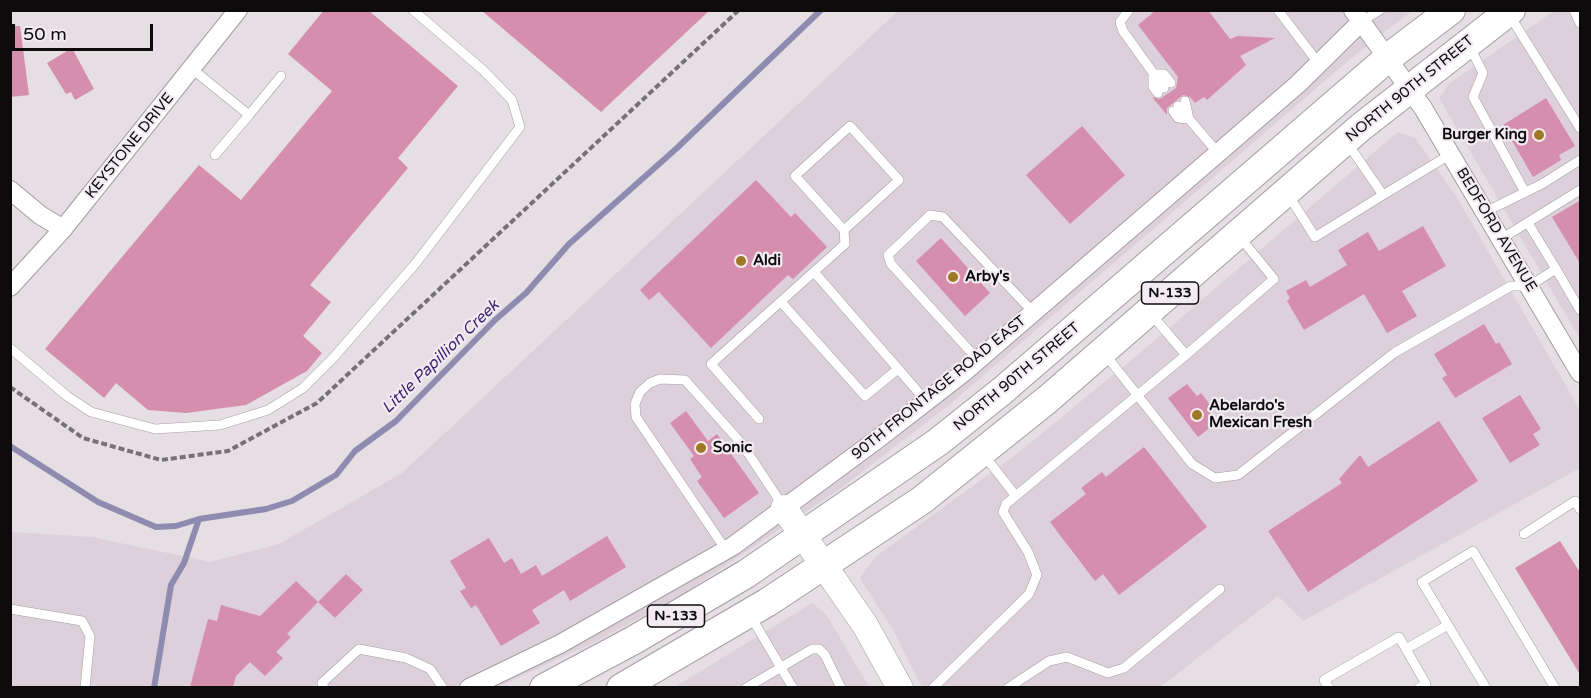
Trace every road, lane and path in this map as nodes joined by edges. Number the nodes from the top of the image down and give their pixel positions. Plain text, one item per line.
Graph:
1 (238, 10) edge
2 (413, 10) edge
3 (1129, 10) edge
4 (1278, 10) edge
5 (1380, 10) edge
6 (1451, 10) edge
7 (1574, 10) edge
8 (1509, 12) edge
9 (1358, 16) edge
10 (1581, 23) edge
11 (1467, 43) junction
12 (1389, 57) junction
13 (1319, 64) junction
14 (191, 68) junction
15 (1153, 74) junction
16 (281, 76) dead end
17 (1410, 87) junction
18 (249, 115) junction
19 (1189, 119) junction
20 (1581, 128) edge
21 (1346, 140) junction
22 (1218, 153) junction
23 (1451, 154) junction
24 (215, 156) dead end
25 (1581, 160) edge
26 (10, 190) edge
27 (1581, 190) edge
28 (1286, 192) junction
29 (1525, 192) junction
30 (1383, 195) junction
31 (1485, 212) junction
32 (1528, 223) junction
33 (63, 229) junction
34 (844, 230) junction
35 (1237, 234) junction
36 (1501, 239) junction
37 (1556, 269) junction
38 (815, 273) junction
39 (1529, 286) junction
40 (10, 287) edge
41 (782, 303) junction
42 (1581, 310) edge
43 (1149, 311) junction
44 (1033, 312) junction
45 (10, 348) edge
46 (1103, 351) junction
47 (1186, 355) junction
48 (978, 360) junction
49 (898, 369) junction
50 (1581, 373) edge
51 (1139, 397) junction
52 (926, 401) junction
53 (759, 419) dead end
54 (983, 453) junction
55 (1015, 495) junction
56 (784, 508) junction
57 (1581, 509) edge
58 (1524, 534) dead end
59 (803, 537) junction
60 (726, 550) junction
61 (823, 567) junction
62 (1220, 590) dead end
63 (10, 609) edge
64 (748, 613) junction
65 (1448, 625) junction
66 (1406, 649) junction
67 (780, 668) junction
68 (632, 685) edge
69 (85, 687) edge
70 (324, 687) edge
71 (443, 687) edge
72 (469, 687) edge
73 (544, 687) edge
74 (746, 687) edge
75 (793, 687) edge
76 (841, 687) edge
77 (900, 687) edge
78 (933, 687) edge
79 (1008, 687) edge
80 (1329, 687) edge
81 (1419, 687) edge
82 (1486, 687) edge
83 (1555, 687) edge

1 - 14 street, KEYSTONE DRIVE
2 - 45 lane
3 - 15 lane
4 - 13 lane
5 - 9 lane
6 - 12 main road, NORTH 90TH STREET / N-133
7 - 10 lane
8 - 11 main road, NORTH 90TH STREET / N-133
8 - 20 lane
9 - 12 street, BEDFORD AVENUE
9 - 13 street, 90TH FRONTAGE ROAD EAST
11 - 17 main road, NORTH 90TH STREET / N-133
11 - 29 lane
12 - 17 street, BEDFORD AVENUE
12 - 59 main road, NORTH 90TH STREET / N-133
13 - 22 street, 90TH FRONTAGE ROAD EAST
14 - 18 lane
14 - 33 street, KEYSTONE DRIVE
15 - 15 lane
16 - 18 lane
17 - 21 main road, NORTH 90TH STREET / N-133
17 - 23 street, BEDFORD AVENUE
18 - 24 lane
19 - 19 lane
19 - 22 lane
21 - 28 main road, NORTH 90TH STREET / N-133
21 - 30 lane
22 - 44 street, 90TH FRONTAGE ROAD EAST
23 - 30 lane
23 - 31 street, BEDFORD AVENUE
25 - 29 lane
26 - 33 street
27 - 32 lane
28 - 30 lane
28 - 35 main road, NORTH 90TH STREET / N-133
29 - 31 lane
31 - 36 street, BEDFORD AVENUE
32 - 36 lane
32 - 37 lane
33 - 40 street, KEYSTONE DRIVE
34 - 34 lane
34 - 38 lane
35 - 43 main road, NORTH 90TH STREET / N-133
35 - 47 lane
36 - 39 street, BEDFORD AVENUE
37 - 39 lane
37 - 42 lane
38 - 41 lane
38 - 49 lane
39 - 50 street, BEDFORD AVENUE
39 - 51 lane
41 - 49 lane
41 - 53 lane
43 - 46 main road, NORTH 90TH STREET / N-133
43 - 47 lane
44 - 48 street, 90TH FRONTAGE ROAD EAST
44 - 48 lane
46 - 51 lane
46 - 54 main road, NORTH 90TH STREET / N-133
47 - 51 lane
48 - 52 street, 90TH FRONTAGE ROAD EAST
49 - 52 lane
51 - 55 lane
52 - 56 street, 90TH FRONTAGE ROAD EAST
54 - 55 lane
54 - 61 main road, NORTH 90TH STREET / N-133
55 - 78 lane
56 - 59 street
56 - 60 street, 90TH FRONTAGE ROAD EAST
56 - 60 lane
57 - 58 lane
59 - 61 street
59 - 73 main road, NORTH 90TH STREET / N-133
60 - 72 street, 90TH FRONTAGE ROAD EAST
61 - 64 main road, NORTH 90TH STREET / N-133
61 - 77 street
62 - 79 lane
63 - 69 lane
64 - 67 lane
64 - 68 main road, NORTH 90TH STREET / N-133
65 - 66 lane
65 - 82 lane
65 - 83 lane
66 - 80 lane
66 - 81 lane
67 - 74 lane
67 - 75 lane
67 - 76 lane
70 - 71 lane

